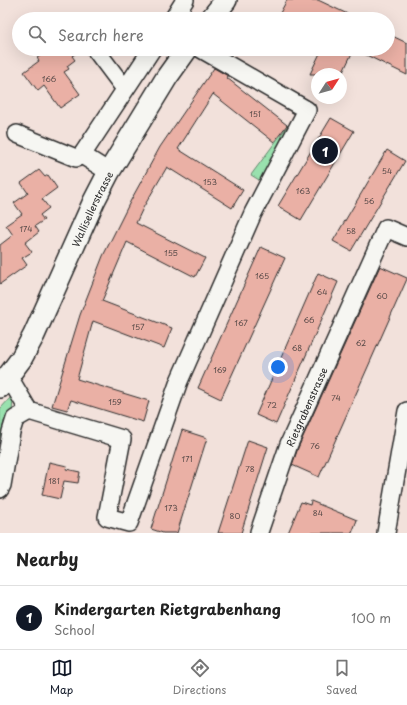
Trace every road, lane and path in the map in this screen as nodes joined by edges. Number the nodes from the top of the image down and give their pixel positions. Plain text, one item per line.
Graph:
1 (185, 0) edge
2 (226, 0) edge
3 (177, 12) edge
4 (217, 12) edge
5 (100, 56) edge
6 (147, 56) edge
7 (182, 56) edge
8 (213, 56) edge
9 (125, 89) junction
10 (16, 134) dead end
11 (82, 155) junction
12 (109, 172) junction
13 (407, 237) edge
14 (4, 382) edge
15 (29, 411) junction
16 (407, 411) edge
17 (0, 489) edge
18 (260, 532) edge
19 (386, 533) edge

1 - 3 street
2 - 4 main road
5 - 9 street
6 - 9 street
7 - 12 main road, Wallisellerstrasse
8 - 15 street
9 - 11 street
10 - 11 street
11 - 12 street
12 - 14 main road, Wallisellerstrasse
13 - 18 street, Rietgrabenstrasse
14 - 15 street, Wallisellerstrasse
15 - 17 street
16 - 19 street

